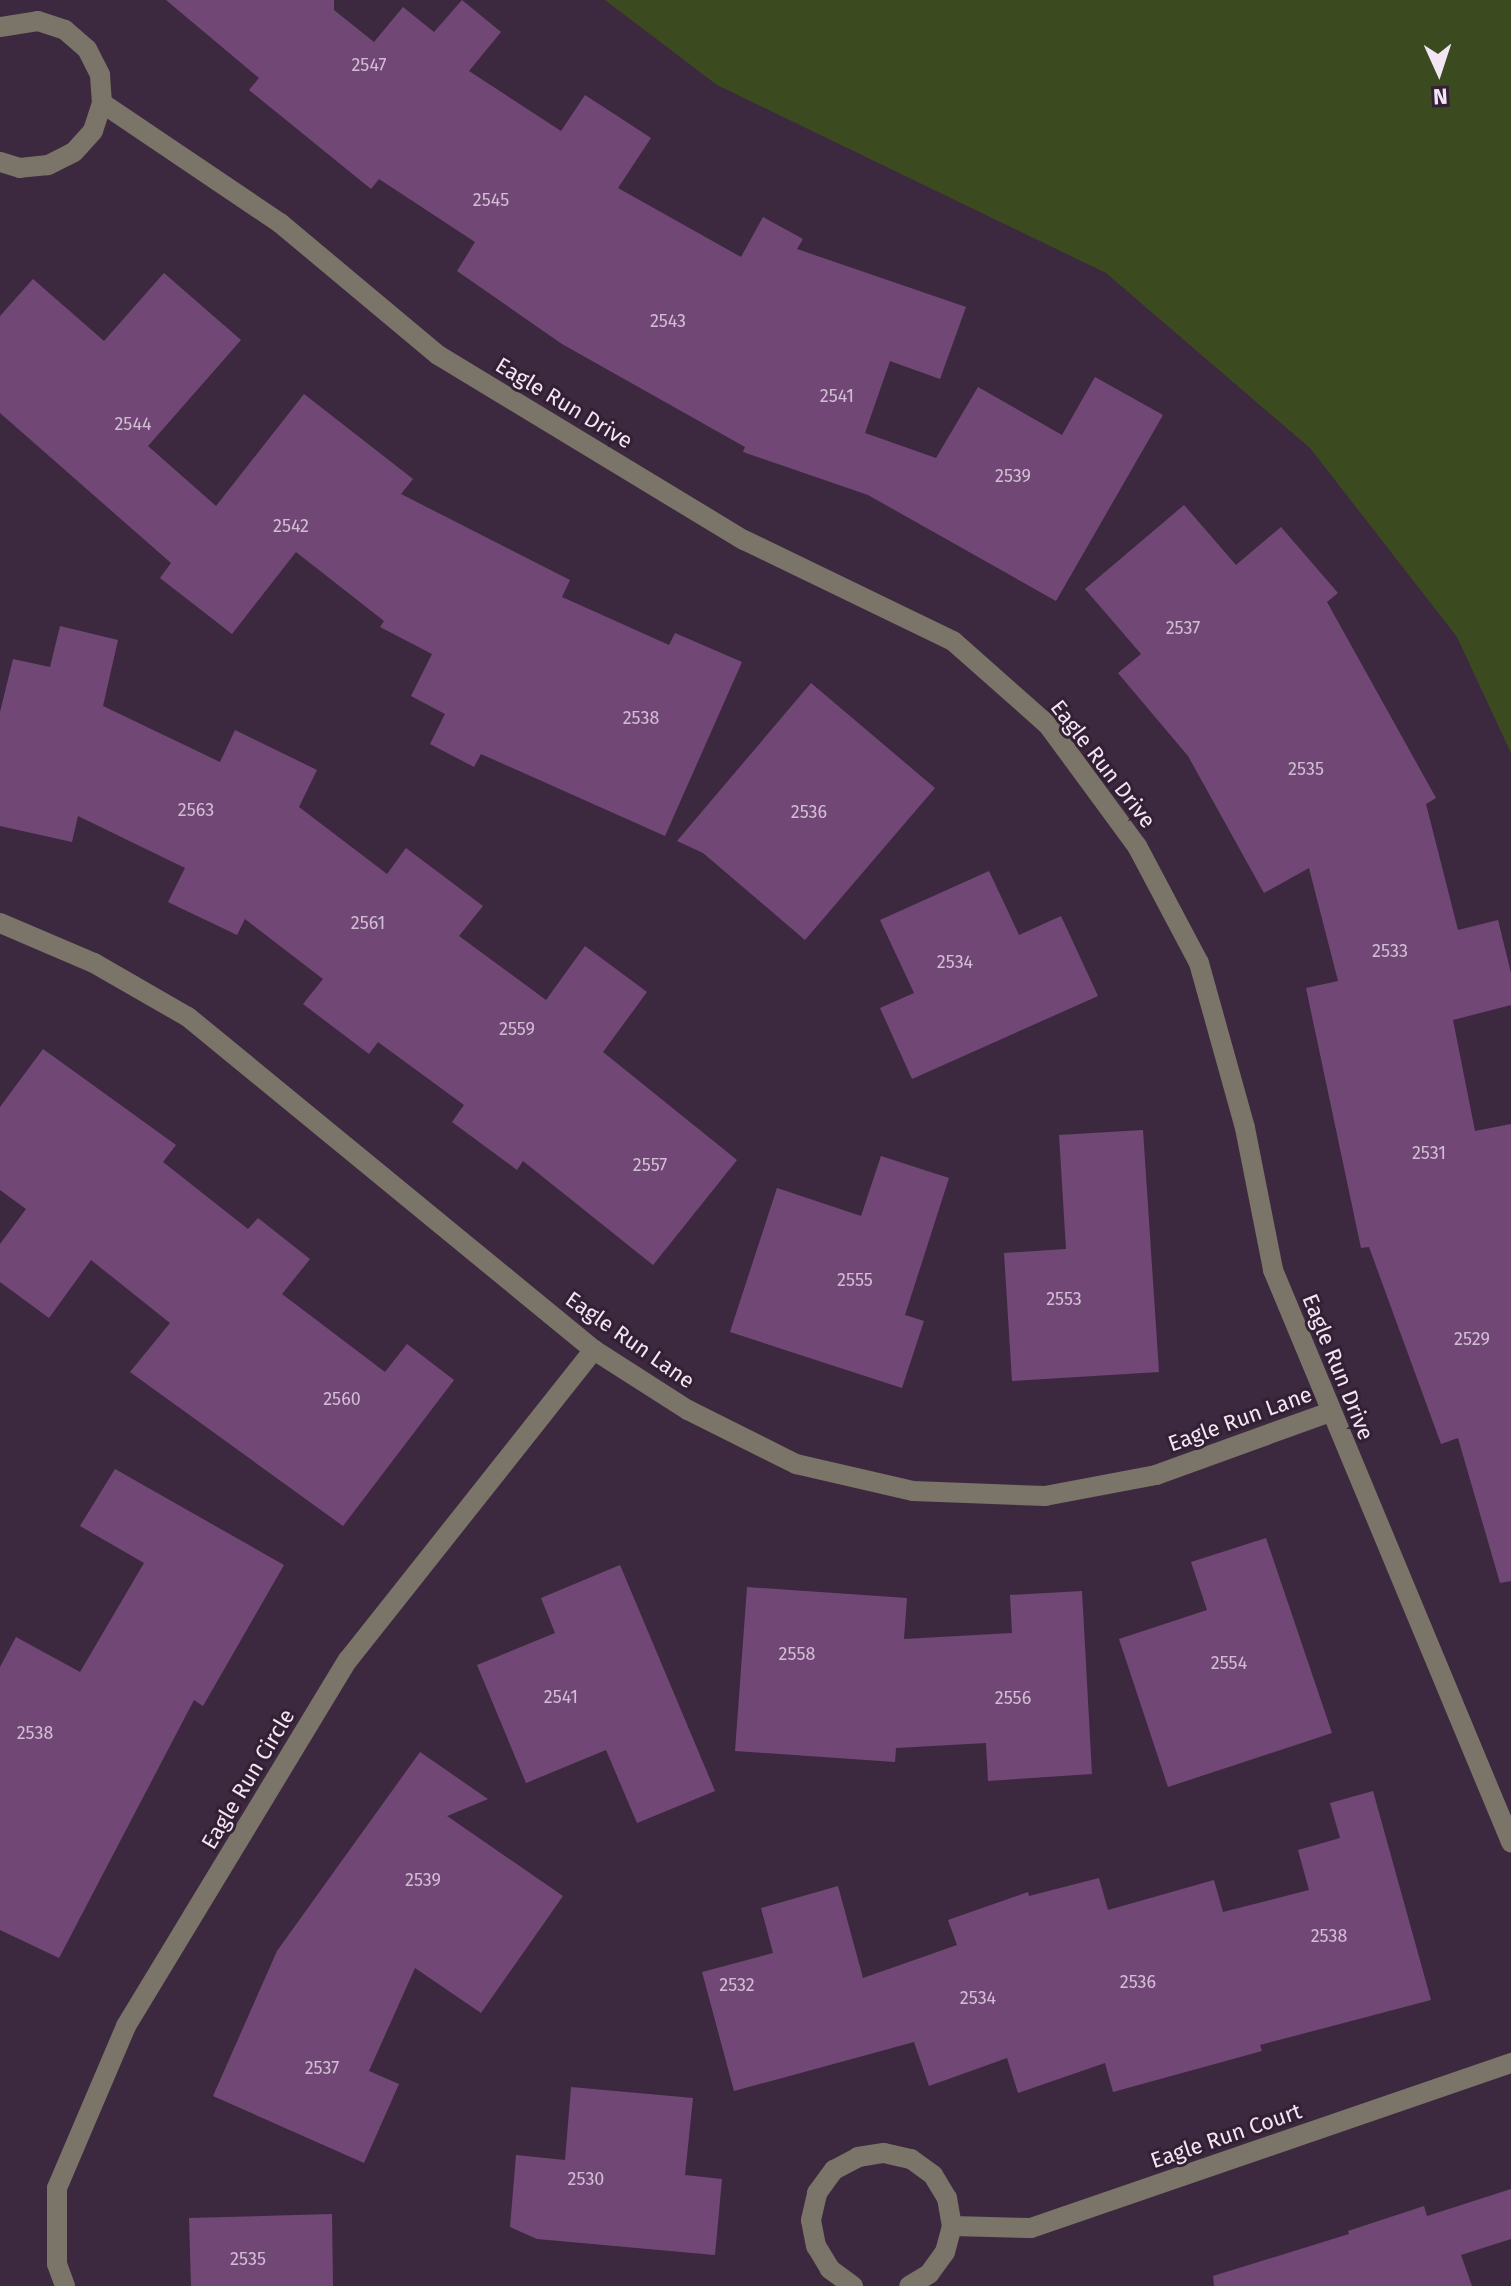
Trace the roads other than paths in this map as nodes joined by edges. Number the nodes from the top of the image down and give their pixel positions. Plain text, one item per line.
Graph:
1 (0, 27) edge
2 (102, 103) junction
3 (0, 162) edge
4 (0, 923) edge
5 (594, 1350) junction
6 (1330, 1412) junction
7 (1511, 1842) edge
8 (1511, 2063) edge
9 (952, 2226) junction
10 (65, 2286) edge
11 (853, 2286) edge
12 (909, 2286) edge

1 - 2 street
2 - 3 street
2 - 6 street, Eagle Run Drive
4 - 5 street, Eagle Run Lane
5 - 6 street, Eagle Run Lane
5 - 10 street, Eagle Run Circle
6 - 7 street, Eagle Run Drive
8 - 9 street, Eagle Run Court
9 - 11 street
9 - 12 street

